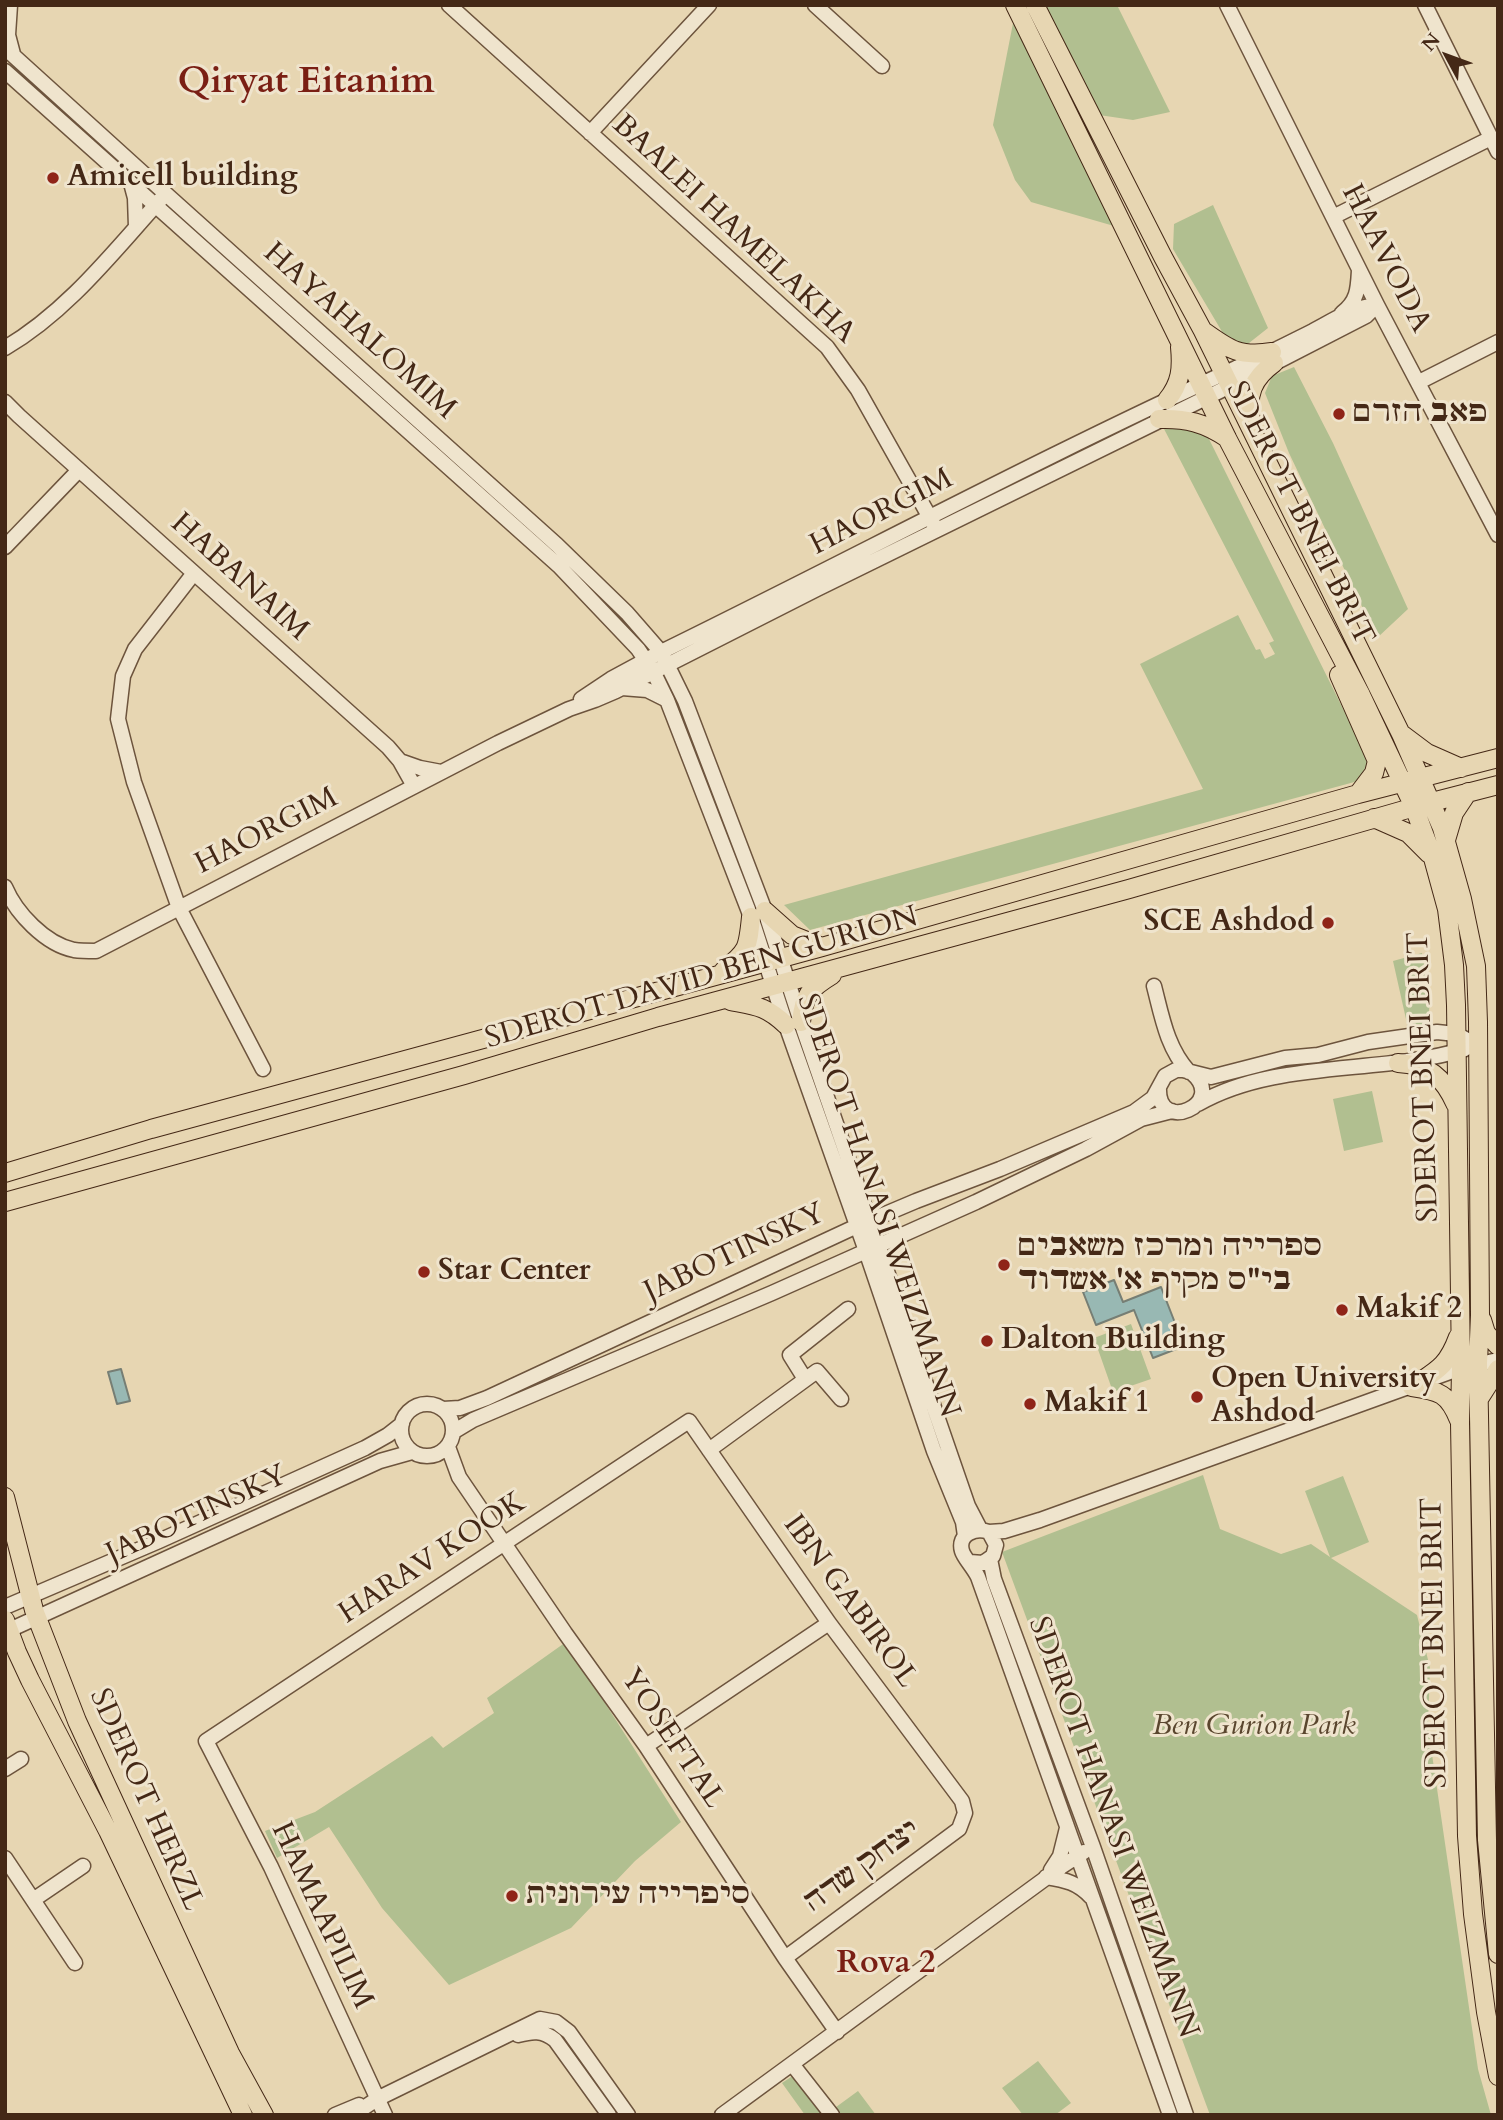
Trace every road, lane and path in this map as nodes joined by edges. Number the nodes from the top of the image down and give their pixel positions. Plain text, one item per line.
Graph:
1 (449, 5) edge
2 (709, 5) edge
3 (815, 5) edge
4 (1015, 5) edge
5 (1035, 5) edge
6 (1227, 5) edge
7 (1425, 5) edge
8 (7, 6) edge
9 (10, 52) edge
10 (882, 66) dead end
11 (5, 71) edge
12 (590, 133) junction
13 (1491, 138) junction
14 (1498, 152) edge
15 (131, 181) junction
16 (161, 200) junction
17 (1333, 217) junction
18 (174, 220) junction
19 (135, 227) junction
20 (1359, 268) junction
21 (1377, 305) junction
22 (1329, 323) junction
23 (1203, 331) junction
24 (1179, 340) junction
25 (1498, 342) edge
26 (5, 348) edge
27 (1273, 358) junction
28 (1227, 380) junction
29 (1419, 382) junction
30 (1204, 390) junction
31 (1167, 400) junction
32 (5, 404) edge
33 (1159, 419) junction
34 (1227, 438) junction
35 (1256, 440) junction
36 (79, 470) junction
37 (933, 524) junction
38 (1498, 535) edge
39 (5, 547) edge
40 (194, 572) junction
41 (1329, 636) junction
42 (692, 653) junction
43 (664, 658) junction
44 (649, 665) junction
45 (679, 687) junction
46 (621, 688) junction
47 (667, 700) junction
48 (569, 709) junction
49 (1401, 734) junction
50 (1498, 758) edge
51 (400, 761) junction
52 (1461, 768) junction
53 (441, 772) junction
54 (1421, 777) junction
55 (1403, 782) junction
56 (1498, 785) edge
57 (414, 786) junction
58 (1468, 793) junction
59 (1358, 794) junction
60 (1432, 802) junction
61 (1414, 807) junction
62 (1374, 818) junction
63 (1446, 840) junction
64 (1433, 858) junction
65 (5, 887) edge
66 (178, 908) junction
67 (758, 914) junction
68 (822, 947) junction
69 (773, 959) junction
70 (846, 967) junction
71 (719, 974) junction
72 (781, 985) junction
73 (1154, 986) dead end
74 (723, 999) junction
75 (794, 1023) junction
76 (1168, 1039) junction
77 (1456, 1043) junction
78 (1478, 1046) junction
79 (1398, 1063) junction
80 (263, 1069) dead end
81 (1190, 1073) junction
82 (1162, 1082) junction
83 (1198, 1104) junction
84 (1457, 1108) junction
85 (1172, 1111) junction
86 (5, 1173) edge
87 (5, 1202) edge
88 (864, 1223) junction
89 (872, 1248) junction
90 (848, 1309) dead end
91 (1480, 1315) junction
92 (1460, 1331) junction
93 (1498, 1346) edge
94 (1498, 1360) edge
95 (1470, 1366) junction
96 (1498, 1369) edge
97 (806, 1379) junction
98 (1412, 1387) junction
99 (841, 1399) dead end
100 (1479, 1399) junction
101 (443, 1409) junction
102 (690, 1421) joint
103 (1460, 1423) junction
104 (402, 1424) junction
105 (453, 1432) junction
106 (447, 1447) junction
107 (709, 1450) junction
108 (412, 1452) junction
109 (431, 1456) junction
110 (459, 1478) junction
111 (5, 1497) edge
112 (1040, 1520) junction
113 (984, 1531) junction
114 (965, 1536) junction
115 (504, 1544) junction
116 (993, 1554) junction
117 (970, 1562) junction
118 (30, 1595) junction
119 (5, 1607) edge
120 (37, 1619) junction
121 (829, 1623) junction
122 (6, 1628) edge
123 (206, 1741) joint
124 (646, 1746) junction
125 (21, 1759) dead end
126 (5, 1769) edge
127 (965, 1813) joint
128 (1068, 1825) junction
129 (1093, 1847) junction
130 (1078, 1856) junction
131 (5, 1858) edge
132 (83, 1866) dead end
133 (1046, 1877) junction
134 (1092, 1898) junction
135 (33, 1900) junction
136 (1498, 1954) edge
137 (785, 1958) junction
138 (75, 1963) dead end
139 (837, 2032) junction
140 (496, 2040) junction
141 (792, 2064) junction
142 (1498, 2076) edge
143 (377, 2099) junction
144 (243, 2115) edge
145 (264, 2115) edge
146 (335, 2115) edge
147 (353, 2115) edge
148 (385, 2115) edge
149 (609, 2115) edge
150 (628, 2115) edge
151 (722, 2115) edge
152 (832, 2115) edge
153 (1170, 2115) edge
154 (1186, 2115) edge

1 - 12 street, BAALEI HAMELAKHA
2 - 12 street
3 - 10 street
4 - 24 main road, SDEROT BNEI BRIT
5 - 23 main road, SDEROT BNEI BRIT
6 - 17 street, HAAVODA
7 - 13 street
8 - 9 street
9 - 16 street, HAYAHALOMIM
11 - 15 street, HAYAHALOMIM
12 - 37 street, BAALEI HAMELAKHA
13 - 14 street
13 - 17 street
15 - 16 street, HAYAHALOMIM
15 - 19 street
16 - 18 street, HAYAHALOMIM
16 - 19 street
16 - 43 street, HAYAHALOMIM
17 - 20 street, HAAVODA
18 - 19 street
18 - 44 street, HAYAHALOMIM
19 - 26 street
20 - 21 street, HAAVODA
20 - 22 street
21 - 22 street
21 - 27 street
21 - 29 street, HAAVODA
22 - 27 street
23 - 27 main road
23 - 28 main road, SDEROT BNEI BRIT
24 - 30 main road, SDEROT BNEI BRIT
24 - 31 main road
25 - 29 street
27 - 28 street, HAORGIM
27 - 35 main road
28 - 30 street, HAORGIM
28 - 35 main road, SDEROT BNEI BRIT
29 - 38 street, HAAVODA
30 - 31 street, HAORGIM
30 - 33 street, HAORGIM
30 - 34 main road, SDEROT BNEI BRIT
31 - 37 street, HAORGIM
32 - 36 street, HABANAIM
33 - 34 main road
33 - 37 street, HAORGIM
34 - 41 main road, SDEROT BNEI BRIT
35 - 49 main road, SDEROT BNEI BRIT
36 - 39 street
36 - 40 street, HABANAIM
37 - 42 street, HAORGIM
37 - 43 street, HAORGIM
40 - 51 street, HABANAIM
40 - 66 street
41 - 55 main road, SDEROT BNEI BRIT
41 - 59 main road
42 - 43 street, HAORGIM
42 - 45 street
43 - 44 street, HAORGIM
43 - 45 street, SDEROT HANASI WEIZMANN
44 - 46 street, HAORGIM
44 - 47 street, SDEROT HANASI WEIZMANN
44 - 48 street, HAORGIM
45 - 67 street, SDEROT HANASI WEIZMANN
46 - 47 street
46 - 48 street, HAORGIM
47 - 67 street, SDEROT HANASI WEIZMANN
48 - 53 street, HAORGIM
49 - 52 main road
49 - 54 main road, SDEROT BNEI BRIT
50 - 52 main road, SDEROT DAVID BEN GURION
51 - 53 street
51 - 57 street, HABANAIM
52 - 54 main road, SDEROT DAVID BEN GURION
53 - 57 street, HAORGIM
54 - 55 main road, SDEROT DAVID BEN GURION
54 - 60 main road, SDEROT BNEI BRIT
55 - 59 main road, SDEROT DAVID BEN GURION
55 - 61 main road, SDEROT BNEI BRIT
56 - 58 main road, SDEROT DAVID BEN GURION
57 - 66 street, HAORGIM
58 - 60 main road, SDEROT DAVID BEN GURION
58 - 63 main road
59 - 68 main road, SDEROT DAVID BEN GURION
60 - 61 main road, SDEROT DAVID BEN GURION
60 - 63 main road, SDEROT BNEI BRIT
61 - 62 main road, SDEROT DAVID BEN GURION
61 - 64 main road, SDEROT BNEI BRIT
62 - 64 main road
62 - 70 main road, SDEROT DAVID BEN GURION
63 - 78 main road, SDEROT BNEI BRIT
64 - 77 main road, SDEROT BNEI BRIT
65 - 66 street, HAORGIM
66 - 80 street
67 - 68 main road
67 - 69 street, SDEROT HANASI WEIZMANN
67 - 71 main road
68 - 69 main road, SDEROT DAVID BEN GURION
69 - 71 main road, SDEROT DAVID BEN GURION
69 - 72 street, SDEROT HANASI WEIZMANN
70 - 72 main road, SDEROT DAVID BEN GURION
70 - 75 main road
71 - 86 main road, SDEROT DAVID BEN GURION
72 - 74 main road, SDEROT DAVID BEN GURION
72 - 75 street, SDEROT HANASI WEIZMANN
73 - 76 street
74 - 75 main road
74 - 87 main road, SDEROT DAVID BEN GURION
75 - 88 street, SDEROT HANASI WEIZMANN
76 - 81 street
76 - 82 street
77 - 78 street
77 - 79 street
77 - 81 street
77 - 84 main road, SDEROT BNEI BRIT
78 - 91 main road, SDEROT BNEI BRIT
79 - 83 street
79 - 84 main road
81 - 82 street
81 - 83 street
82 - 85 street
82 - 88 street, JABOTINSKY
83 - 85 street
84 - 92 main road, SDEROT BNEI BRIT
85 - 89 street, JABOTINSKY
88 - 89 street, SDEROT HANASI WEIZMANN
88 - 101 street, JABOTINSKY
89 - 105 street, JABOTINSKY
89 - 113 street, SDEROT HANASI WEIZMANN
89 - 114 street, SDEROT HANASI WEIZMANN
90 - 97 street
91 - 93 main road
91 - 95 main road, SDEROT BNEI BRIT
92 - 95 main road, SDEROT BNEI BRIT
92 - 98 main road
94 - 95 street
95 - 98 street
95 - 100 main road, SDEROT BNEI BRIT
95 - 103 main road, SDEROT BNEI BRIT
96 - 100 main road
97 - 99 street
97 - 107 street
98 - 103 main road
98 - 112 street
100 - 136 main road, SDEROT BNEI BRIT
101 - 104 street
101 - 105 street
102 - 107 street, IBN GABIROL
102 - 115 street, HARAV KOOK
103 - 142 main road, SDEROT BNEI BRIT
104 - 108 street
104 - 118 street, JABOTINSKY
105 - 106 street
106 - 109 street
106 - 110 street, YOSEFTAL
107 - 121 street, IBN GABIROL
108 - 109 street
108 - 120 street, JABOTINSKY
109 - 110 street, YOSEFTAL
110 - 115 street, YOSEFTAL
111 - 118 main road, SDEROT HERZL
112 - 113 street
112 - 116 street
113 - 114 street
113 - 116 street
114 - 117 street
115 - 123 street, HARAV KOOK
115 - 124 street, YOSEFTAL
116 - 117 street
116 - 129 street, SDEROT HANASI WEIZMANN
117 - 128 street, SDEROT HANASI WEIZMANN
118 - 119 street, JABOTINSKY
118 - 120 main road, SDEROT HERZL
120 - 122 street, JABOTINSKY
120 - 145 main road, SDEROT HERZL
121 - 124 street
121 - 127 street, IBN GABIROL
122 - 144 main road, SDEROT HERZL
123 - 143 street, HAMAAPILIM
124 - 137 street, YOSEFTAL
125 - 126 street
127 - 137 street, יצחק שדה
128 - 130 street, SDEROT HANASI WEIZMANN
128 - 133 street
129 - 130 street
129 - 154 street, SDEROT HANASI WEIZMANN
130 - 133 street
130 - 134 street, SDEROT HANASI WEIZMANN
131 - 135 street
132 - 135 street
133 - 134 street
133 - 139 street
134 - 153 street, SDEROT HANASI WEIZMANN
135 - 138 street
137 - 139 street, YOSEFTAL
139 - 141 street
140 - 143 street
140 - 149 street
140 - 150 street
141 - 151 street
141 - 152 street
143 - 146 street
143 - 147 street
143 - 148 street, HAMAAPILIM

